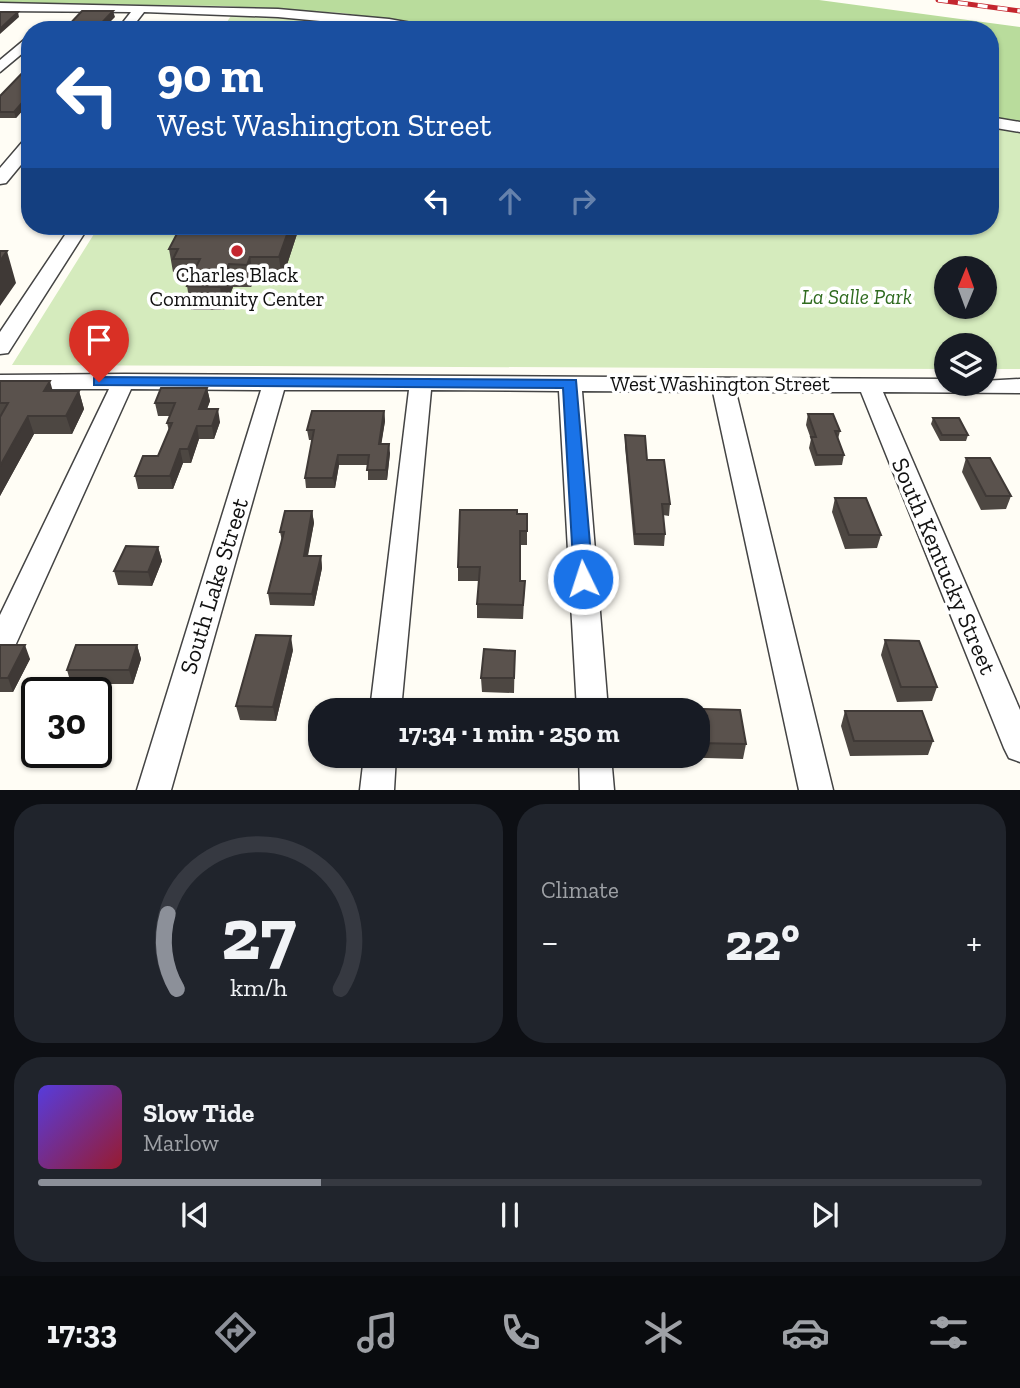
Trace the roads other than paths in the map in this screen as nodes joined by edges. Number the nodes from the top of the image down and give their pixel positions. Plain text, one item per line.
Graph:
1 (0, 8) edge
2 (61, 8) junction
3 (141, 8) junction
4 (47, 21) edge
5 (130, 21) edge
6 (371, 21) edge
7 (21, 48) edge
8 (0, 68) edge
9 (999, 124) edge
10 (1020, 127) edge
11 (21, 153) edge
12 (3, 173) edge
13 (74, 235) edge
14 (0, 348) edge
15 (0, 382) edge
16 (124, 382) junction
17 (275, 382) junction
18 (421, 383) junction
19 (570, 383) junction
20 (723, 384) junction
21 (869, 385) junction
22 (1020, 386) edge
23 (0, 646) edge
24 (386, 698) edge
25 (591, 698) edge
26 (1020, 748) edge
27 (379, 768) edge
28 (596, 768) edge
29 (154, 789) edge
30 (377, 789) edge
31 (597, 789) edge
32 (816, 789) edge

1 - 2 street
2 - 3 street
2 - 4 street
3 - 5 street
3 - 6 street
7 - 8 street
9 - 10 street
11 - 12 street
13 - 14 street
15 - 16 street, West Washington Street
16 - 17 street, West Washington Street
16 - 23 street
17 - 18 street, West Washington Street
17 - 29 street, South Lake Street
18 - 19 street, West Washington Street
18 - 24 street
19 - 20 street, West Washington Street
19 - 25 street
20 - 21 street, West Washington Street
20 - 32 street
21 - 22 street, West Washington Street
21 - 26 street, South Kentucky Street
27 - 30 street
28 - 31 street

